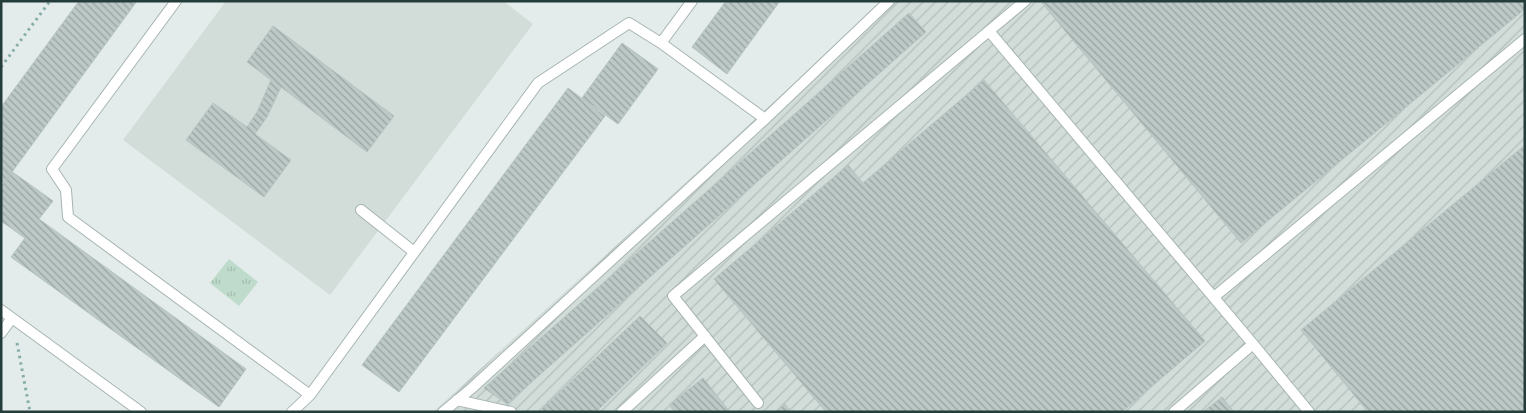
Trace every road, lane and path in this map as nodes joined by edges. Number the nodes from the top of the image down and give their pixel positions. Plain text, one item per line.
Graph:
1 (50, 1) edge
2 (176, 1) edge
3 (692, 1) edge
4 (889, 1) edge
5 (1025, 1) edge
6 (989, 32) junction
7 (1525, 39) edge
8 (661, 43) junction
9 (1, 67) edge
10 (765, 119) junction
11 (361, 210) dead end
12 (414, 252) junction
13 (1214, 298) junction
14 (1, 310) edge
15 (12, 318) junction
16 (1, 333) edge
17 (705, 336) junction
18 (1254, 344) junction
19 (310, 395) junction
20 (457, 400) junction
21 (758, 403) dead end
22 (30, 412) edge
23 (141, 412) edge
24 (292, 412) edge
25 (443, 412) edge
26 (511, 412) edge
27 (622, 412) edge
28 (1174, 412) edge
29 (1309, 412) edge

1 - 9 path
2 - 19 lane
3 - 8 lane
4 - 10 lane
5 - 6 lane
6 - 13 lane
6 - 17 lane
7 - 13 lane
8 - 10 lane
8 - 12 lane
10 - 20 lane
11 - 12 lane
12 - 19 lane
13 - 18 lane
14 - 15 lane
15 - 16 lane
15 - 22 path
15 - 23 lane
17 - 21 lane
17 - 27 lane
18 - 28 lane
18 - 29 lane
19 - 24 lane
20 - 25 lane
20 - 26 lane

